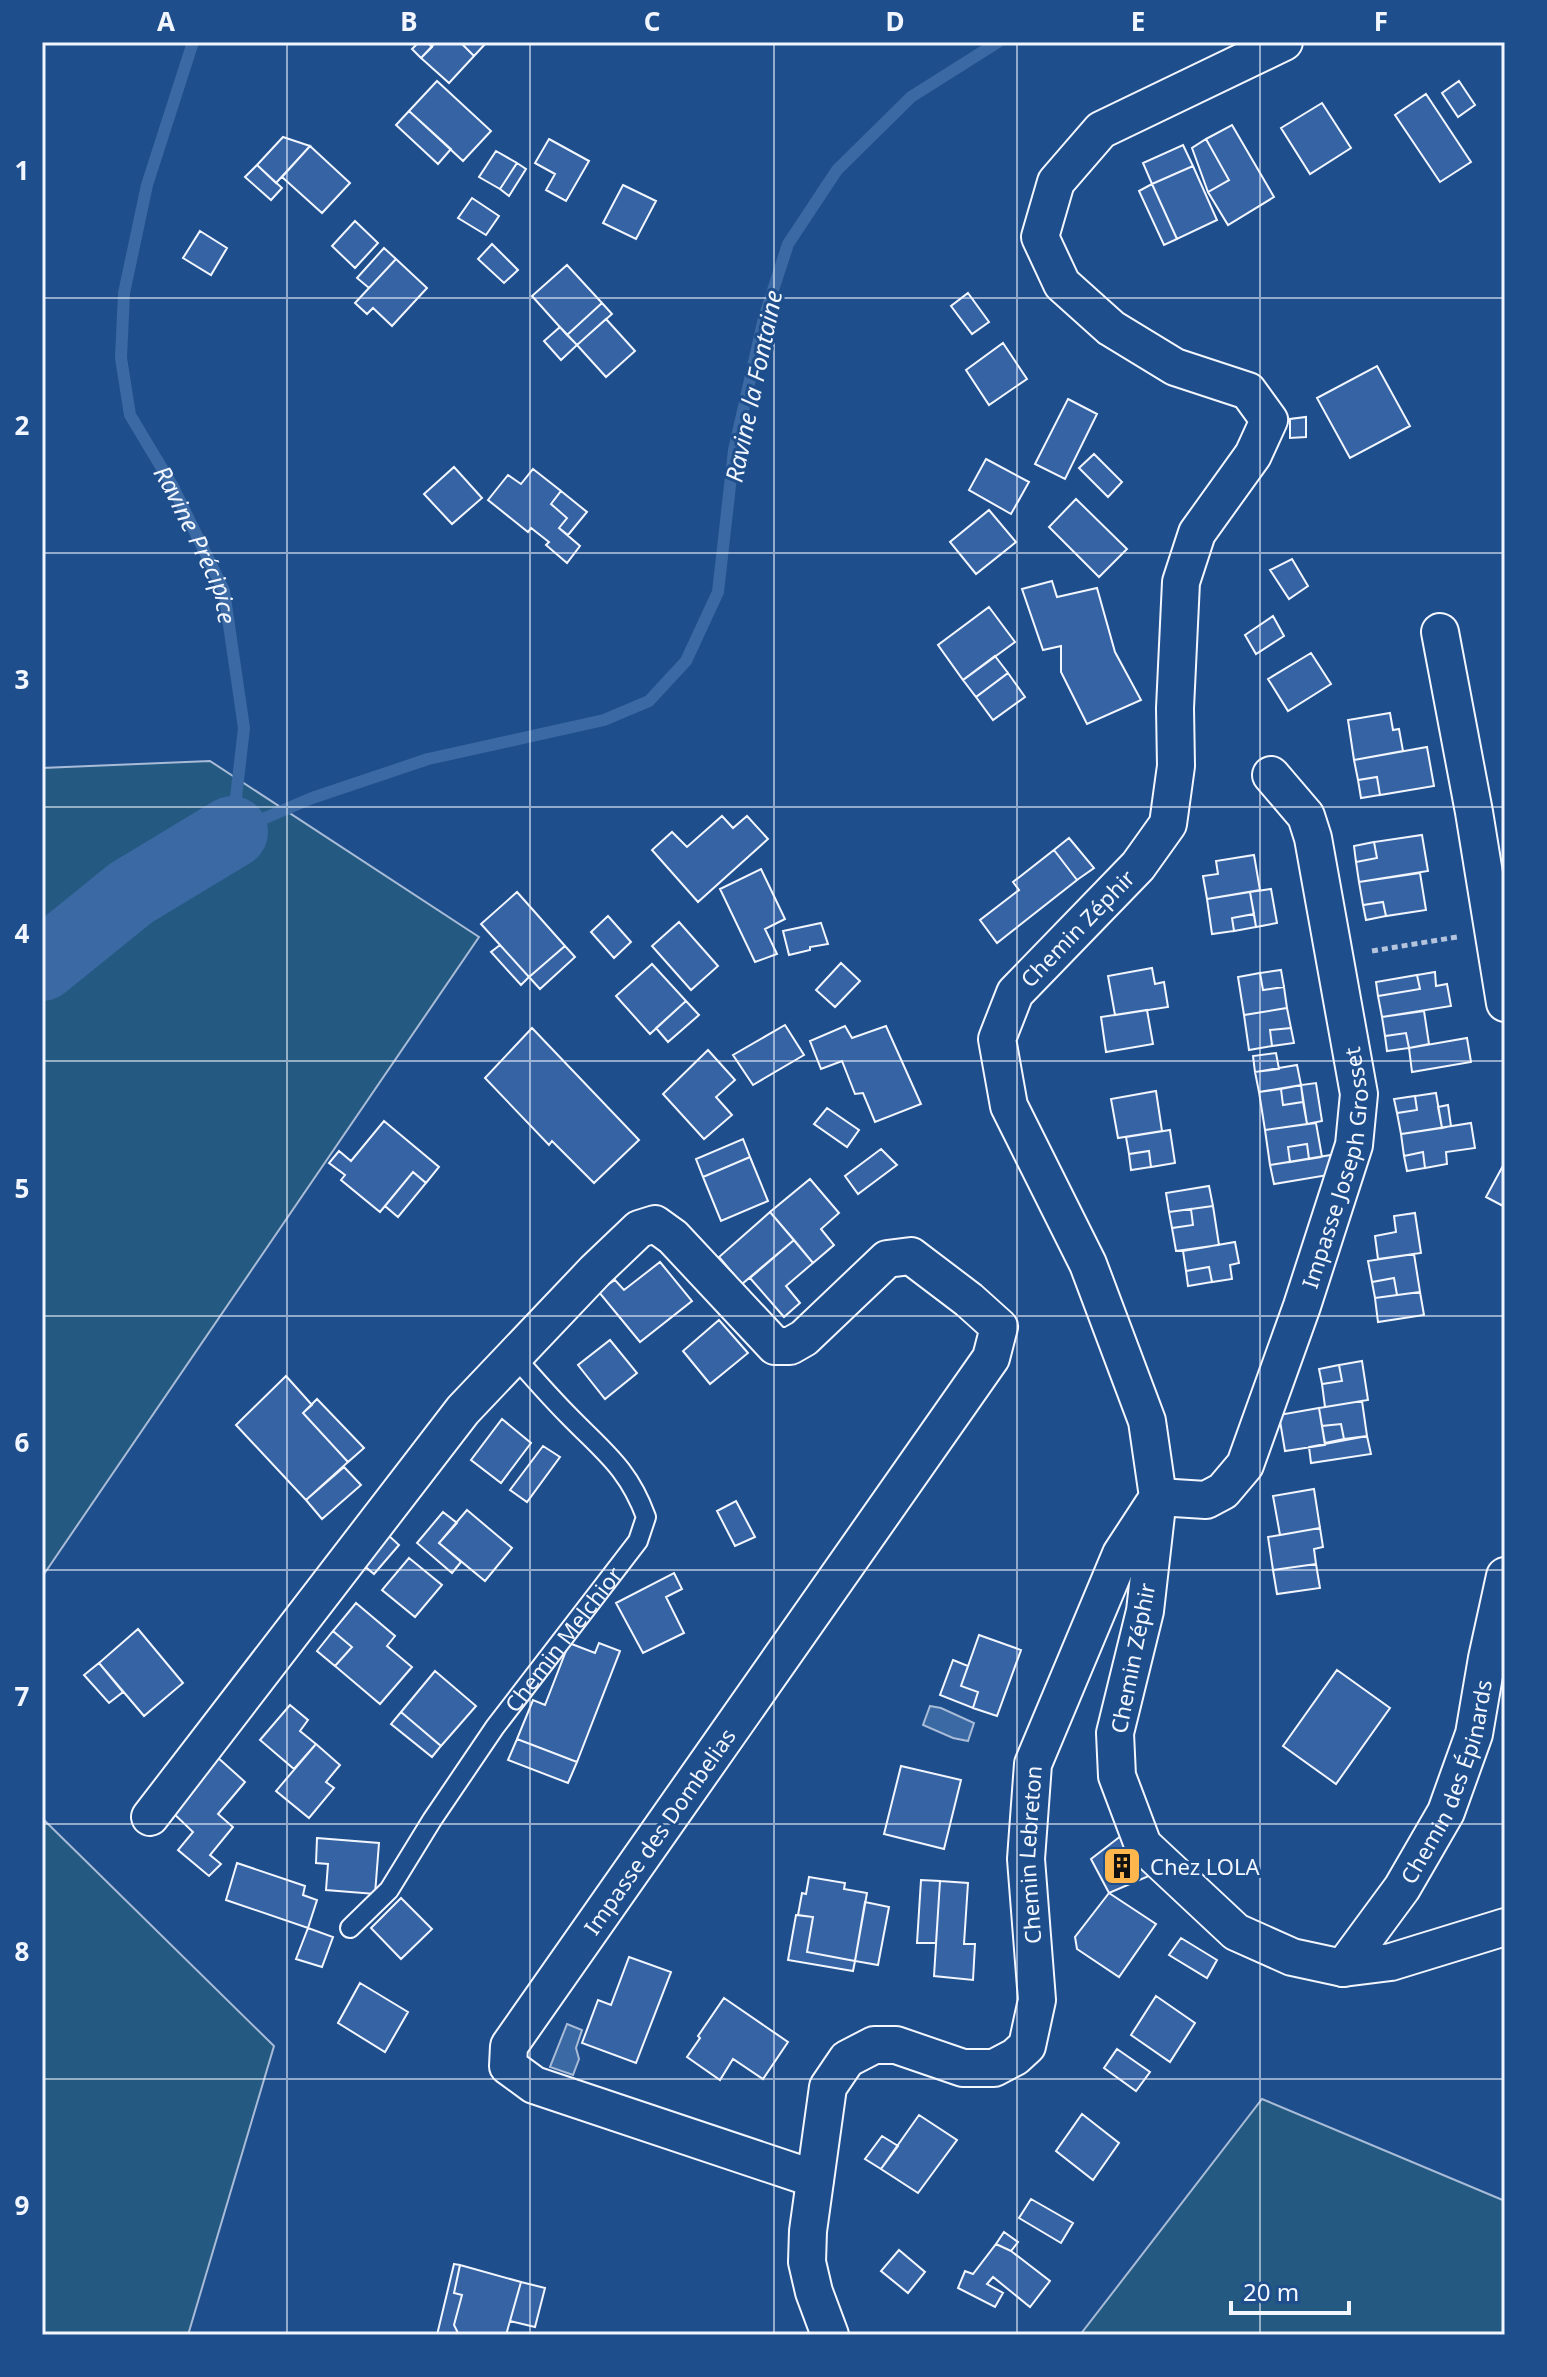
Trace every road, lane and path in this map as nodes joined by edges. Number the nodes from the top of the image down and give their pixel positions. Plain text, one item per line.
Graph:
1 (1284, 42) edge
2 (1440, 632) dead end
3 (1271, 775) dead end
4 (1493, 930) junction
5 (1335, 958) junction
6 (1505, 1003) edge
7 (514, 1356) junction
8 (1158, 1497) junction
9 (1505, 1576) edge
10 (150, 1817) dead end
11 (1505, 1927) edge
12 (350, 1928) dead end
13 (1343, 1968) junction
14 (815, 2179) junction
15 (830, 2335) edge

1 - 8 street, Chemin Zéphir
2 - 4 street
3 - 5 street, Impasse Joseph Grosset
4 - 5 path
4 - 6 street
5 - 8 street, Impasse Joseph Grosset
7 - 10 street
7 - 12 lane, Chemin Melchior
7 - 14 street, Impasse des Dombelias
8 - 13 street, Chemin Zéphir
8 - 14 street, Chemin Lebreton
9 - 13 street, Chemin des Épinards
11 - 13 street, Chemin Zéphir
14 - 15 street, Chemin Lebreton

